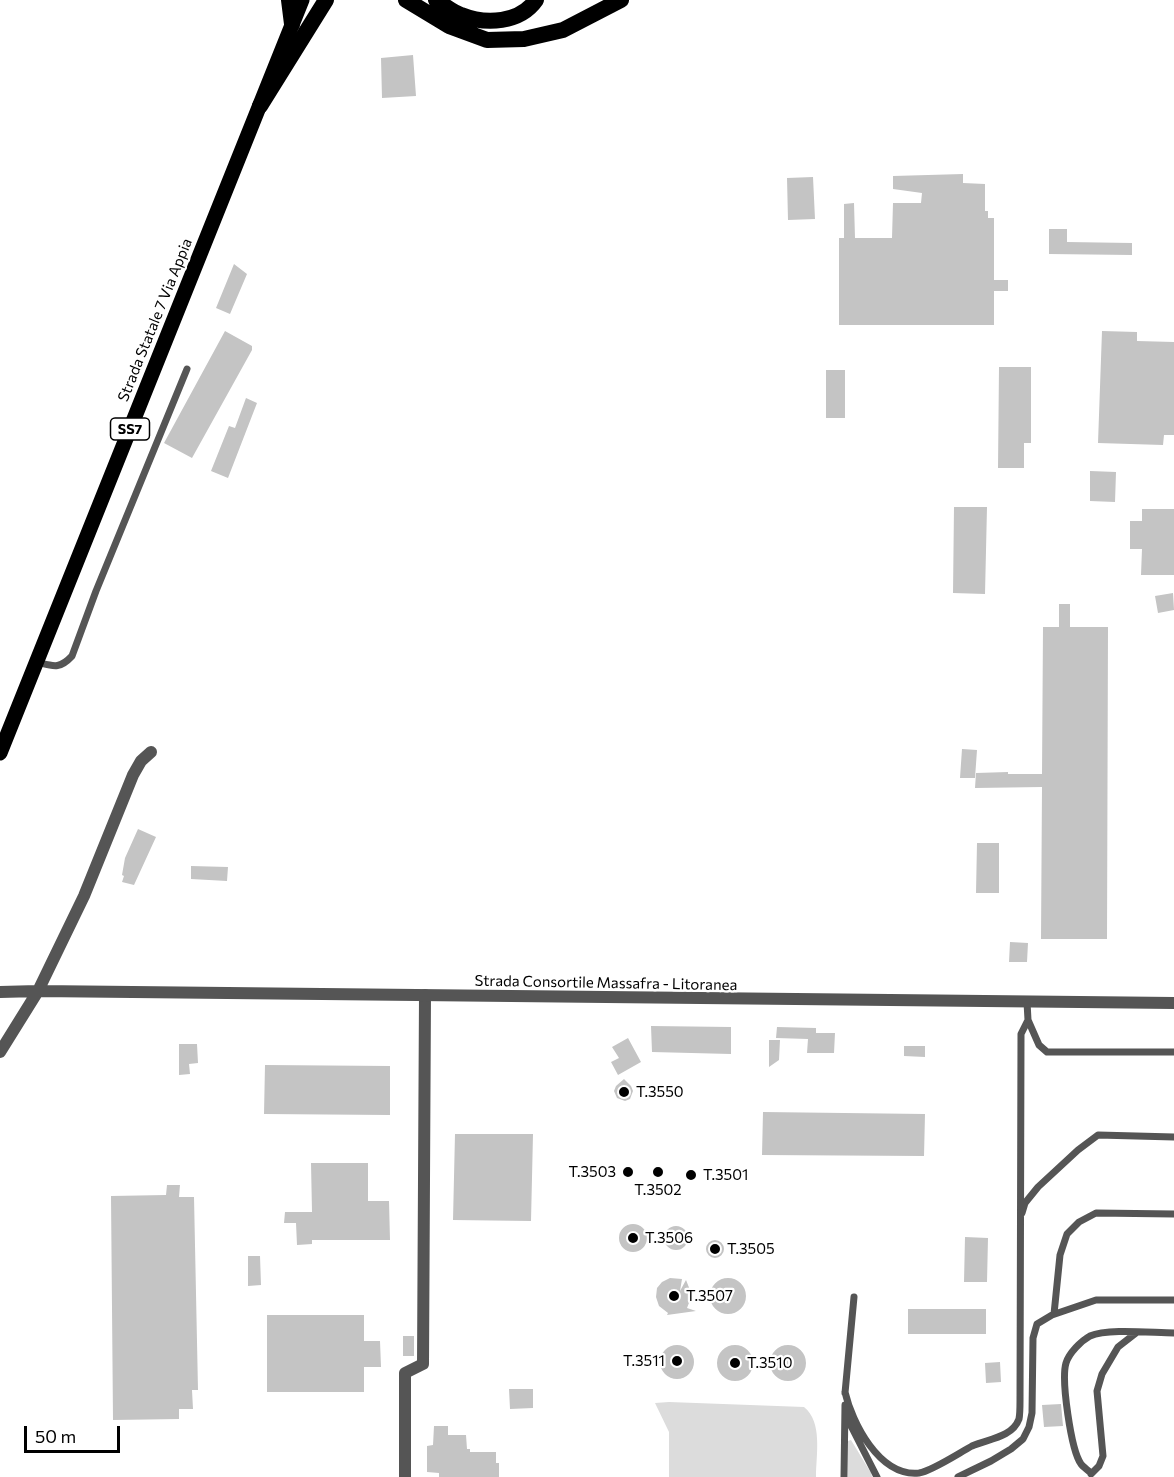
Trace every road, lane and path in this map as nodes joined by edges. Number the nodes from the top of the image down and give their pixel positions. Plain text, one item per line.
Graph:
1 (289, 0) edge
2 (302, 0) edge
3 (326, 0) edge
4 (406, 0) edge
5 (436, 0) edge
6 (536, 0) edge
7 (621, 0) edge
8 (292, 24) junction
9 (260, 106) junction
10 (186, 369) dead end
11 (36, 662) junction
12 (151, 752) dead end
13 (0, 753) edge
14 (38, 991) junction
15 (0, 992) edge
16 (425, 995) junction
17 (1027, 1002) junction
18 (1174, 1003) edge
19 (1028, 1020) junction
20 (0, 1052) edge
21 (1174, 1052) edge
22 (1174, 1137) edge
23 (1174, 1214) edge
24 (1020, 1221) junction
25 (854, 1297) dead end
26 (1174, 1300) edge
27 (1054, 1314) junction
28 (1136, 1333) junction
29 (1174, 1333) edge
30 (845, 1392) junction
31 (1091, 1475) edge
32 (405, 1477) edge
33 (844, 1477) edge
34 (877, 1477) edge
35 (958, 1477) edge

1 - 8 highway
2 - 8 main road, Strada Statale 7 Via Appia / SS7
3 - 9 highway
4 - 7 highway
5 - 6 highway
8 - 9 main road, Strada Statale 7 Via Appia / SS7
9 - 11 main road, Strada Statale 7 Via Appia / SS7
10 - 11 lane
11 - 13 main road, Strada Statale 7 Via Appia / SS7
12 - 14 street
14 - 15 street, Strada Consortile Massafra - Litoranea
14 - 16 street, Strada Consortile Massafra - Litoranea
14 - 20 street
16 - 17 street, Strada Consortile Massafra - Litoranea
16 - 32 street
17 - 18 street, Strada Consortile Massafra - Litoranea
17 - 19 lane
19 - 21 lane
19 - 24 lane
22 - 24 lane
23 - 27 lane
24 - 30 lane
25 - 30 lane
26 - 27 lane
27 - 35 lane
28 - 29 lane
28 - 31 lane
28 - 31 lane
30 - 33 lane
30 - 34 lane

